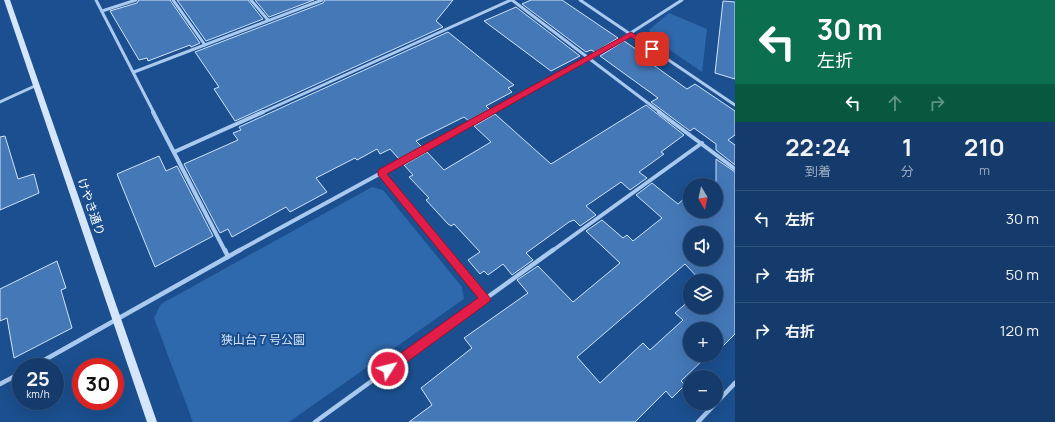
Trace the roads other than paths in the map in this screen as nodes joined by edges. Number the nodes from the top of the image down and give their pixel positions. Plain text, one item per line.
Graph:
1 (8, 0) edge
2 (96, 0) edge
3 (136, 0) edge
4 (173, 0) edge
5 (251, 0) edge
6 (322, 0) edge
7 (512, 0) edge
8 (580, 0) edge
9 (682, 0) edge
10 (102, 11) junction
11 (268, 20) junction
12 (631, 34) junction
13 (205, 45) junction
14 (589, 59) junction
15 (134, 72) junction
16 (38, 85) junction
17 (0, 102) edge
18 (735, 105) edge
19 (702, 143) junction
20 (174, 152) junction
21 (735, 169) edge
22 (381, 173) junction
23 (228, 257) junction
24 (485, 299) junction
25 (117, 320) junction
26 (48, 358) edge
27 (12, 378) edge
28 (735, 383) edge
29 (0, 384) edge
30 (152, 422) edge
31 (315, 422) edge
32 (698, 422) edge

1 - 16 street, けやき通り
2 - 10 street
3 - 10 street
4 - 13 street
5 - 11 street
6 - 11 street
7 - 14 street
7 - 20 street
8 - 12 street
9 - 12 street
10 - 15 street
11 - 13 street
12 - 14 street
12 - 18 street
13 - 15 street
14 - 19 street
14 - 22 street
15 - 20 street
16 - 17 street
16 - 25 street, けやき通り
19 - 21 street
19 - 24 street
20 - 23 street
22 - 23 street
22 - 24 street
23 - 25 street
24 - 31 street
25 - 26 street
25 - 30 street, けやき通り
27 - 29 street
28 - 32 street

